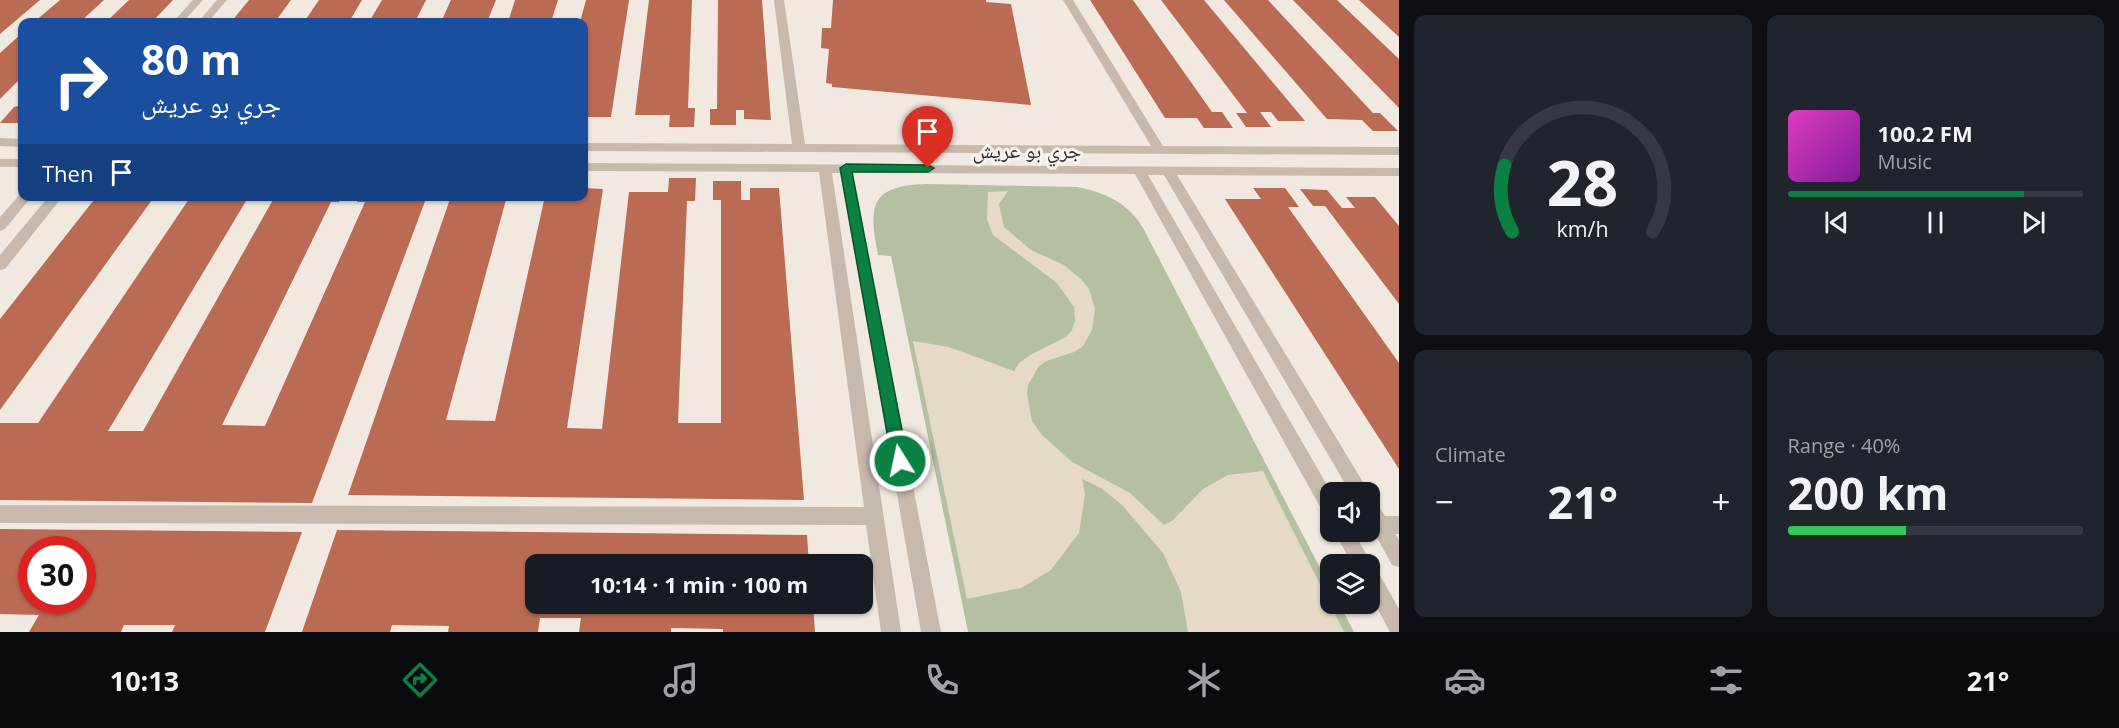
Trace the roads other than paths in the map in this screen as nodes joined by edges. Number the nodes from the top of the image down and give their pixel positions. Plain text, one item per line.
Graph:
1 (198, 0) edge
2 (222, 0) edge
3 (779, 0) edge
4 (1068, 0) edge
5 (182, 18) edge
6 (206, 18) edge
7 (0, 142) edge
8 (18, 143) edge
9 (588, 147) edge
10 (799, 148) junction
11 (1159, 149) junction
12 (1399, 151) edge
13 (0, 163) edge
14 (18, 163) edge
15 (588, 167) edge
16 (825, 168) junction
17 (846, 168) junction
18 (1138, 170) junction
19 (1168, 170) junction
20 (1399, 172) edge
21 (22, 201) edge
22 (53, 201) edge
23 (0, 226) edge
24 (0, 265) edge
25 (1354, 482) edge
26 (1320, 490) edge
27 (0, 514) edge
28 (875, 516) junction
29 (1380, 525) edge
30 (1399, 525) edge
31 (1380, 533) edge
32 (1399, 558) edge
33 (1380, 595) edge
34 (1399, 629) edge
35 (891, 632) edge
36 (931, 632) edge

1 - 5 street
2 - 6 street
3 - 10 street
4 - 11 street
7 - 8 street
9 - 10 street, جري بو عريش
10 - 11 street, جري بو عريش
11 - 12 street, جري بو عريش
13 - 14 street
15 - 16 street, جري بو عريش
16 - 17 street, جري بو عريش
16 - 28 street
17 - 18 street, جري بو عريش
17 - 36 street
18 - 19 street, جري بو عريش
18 - 26 street
19 - 20 street, جري بو عريش
19 - 25 street
21 - 23 street
22 - 24 street
27 - 28 street
28 - 35 street
29 - 30 street
31 - 32 street
33 - 34 street

